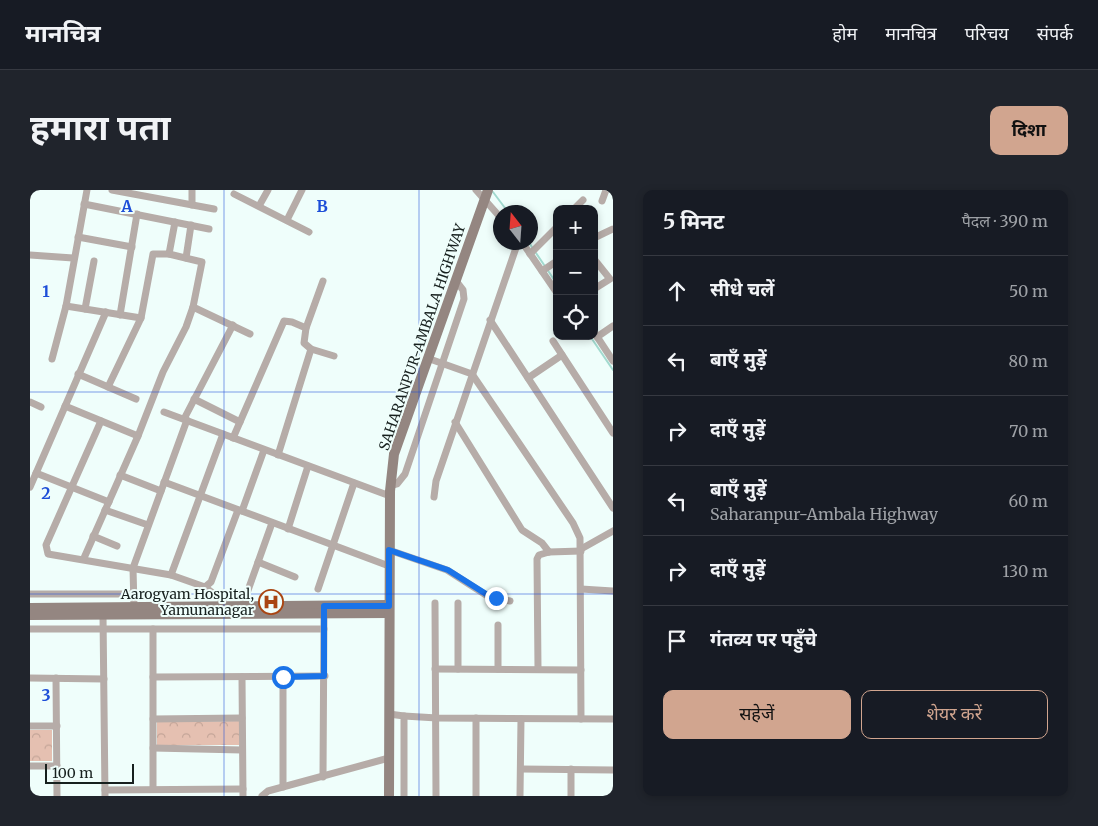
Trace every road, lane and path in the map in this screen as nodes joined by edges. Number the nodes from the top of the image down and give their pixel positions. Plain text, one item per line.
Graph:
1 (87, 190) edge
2 (112, 190) edge
3 (192, 190) edge
4 (268, 190) edge
5 (302, 190) edge
6 (476, 190) edge
7 (606, 190) edge
8 (234, 194) dead end
9 (487, 194) edge
10 (583, 200) dead end
11 (602, 201) dead end
12 (84, 204) junction
13 (192, 205) junction
14 (493, 205) edge
15 (578, 205) edge
16 (259, 206) junction
17 (214, 209) dead end
18 (137, 214) junction
19 (287, 220) junction
20 (175, 222) junction
21 (191, 225) junction
22 (210, 229) dead end
23 (613, 229) edge
24 (553, 231) edge
25 (309, 232) dead end
26 (598, 236) edge
27 (78, 237) junction
28 (132, 247) junction
29 (517, 250) edge
30 (530, 250) edge
31 (533, 252) junction
32 (169, 254) junction
33 (30, 256) edge
34 (73, 258) junction
35 (186, 258) junction
36 (94, 261) dead end
37 (553, 264) edge
38 (598, 264) edge
39 (545, 269) junction
40 (323, 281) dead end
41 (456, 281) junction
42 (553, 285) edge
43 (598, 286) edge
44 (66, 306) junction
45 (193, 307) junction
46 (85, 309) junction
47 (106, 312) junction
48 (120, 315) junction
49 (141, 318) junction
50 (490, 320) junction
51 (232, 325) junction
52 (613, 326) edge
53 (306, 328) junction
54 (598, 333) edge
55 (250, 334) dead end
56 (598, 337) edge
57 (553, 342) dead end
58 (311, 349) junction
59 (334, 356) dead end
60 (562, 356) junction
61 (427, 358) junction
62 (52, 359) dead end
63 (613, 361) edge
64 (443, 364) junction
65 (78, 374) junction
66 (472, 374) junction
67 (528, 378) junction
68 (108, 387) junction
69 (136, 399) dead end
70 (194, 399) junction
71 (30, 402) edge
72 (65, 406) junction
73 (40, 407) dead end
74 (164, 412) dead end
75 (186, 420) junction
76 (101, 421) junction
77 (240, 422) junction
78 (455, 422) junction
79 (613, 433) edge
80 (223, 434) junction
81 (138, 436) junction
82 (233, 438) junction
83 (264, 450) junction
84 (278, 455) junction
85 (308, 466) junction
86 (36, 473) junction
87 (120, 475) junction
88 (164, 482) junction
89 (354, 483) junction
90 (72, 487) junction
91 (30, 488) edge
92 (161, 491) junction
93 (390, 491) junction
94 (200, 495) junction
95 (434, 497) dead end
96 (109, 502) junction
97 (613, 508) edge
98 (105, 510) junction
99 (240, 511) junction
100 (272, 523) junction
101 (148, 525) junction
102 (288, 529) junction
103 (613, 531) edge
104 (94, 536) junction
105 (118, 546) dead end
106 (332, 546) junction
107 (389, 550) junction
108 (581, 550) junction
109 (549, 552) junction
110 (84, 558) junction
111 (258, 562) junction
112 (389, 566) junction
113 (133, 568) junction
114 (171, 575) junction
115 (295, 577) dead end
116 (205, 587) junction
117 (318, 589) dead end
118 (581, 589) junction
119 (613, 591) edge
120 (30, 594) edge
121 (134, 594) junction
122 (510, 601) dead end
123 (458, 602) dead end
124 (435, 603) dead end
125 (134, 607) junction
126 (225, 607) junction
127 (242, 607) junction
128 (30, 608) edge
129 (389, 609) junction
130 (324, 610) junction
131 (30, 615) edge
132 (103, 615) junction
133 (498, 624) dead end
134 (30, 629) edge
135 (104, 629) junction
136 (153, 630) junction
137 (324, 630) junction
138 (435, 669) junction
139 (458, 669) junction
140 (498, 669) junction
141 (538, 670) junction
142 (581, 670) junction
143 (324, 676) junction
144 (153, 677) junction
145 (242, 677) junction
146 (283, 677) junction
147 (30, 678) edge
148 (56, 678) junction
149 (104, 679) junction
150 (389, 714) junction
151 (404, 716) junction
152 (242, 718) junction
153 (437, 718) junction
154 (476, 718) junction
155 (153, 719) junction
156 (521, 719) junction
157 (581, 719) junction
158 (613, 719) edge
159 (30, 726) edge
160 (56, 726) junction
161 (153, 748) junction
162 (242, 750) junction
163 (389, 758) junction
164 (30, 766) edge
165 (57, 766) junction
166 (520, 769) junction
167 (571, 770) junction
168 (613, 770) edge
169 (323, 777) junction
170 (283, 787) junction
171 (153, 789) junction
172 (243, 792) edge
173 (105, 793) edge
174 (57, 796) edge
175 (262, 796) edge
176 (390, 796) edge
177 (404, 796) edge
178 (436, 796) edge
179 (476, 796) edge
180 (520, 796) edge
181 (570, 796) edge

1 - 12 street
2 - 13 street
3 - 13 street
4 - 16 street
5 - 19 street
6 - 9 street
7 - 11 street
8 - 16 street
9 - 14 street
9 - 41 street, SAHARANPUR-AMBALA HIGHWAY
10 - 15 street
12 - 18 street
12 - 27 street
13 - 17 street
16 - 19 street
18 - 20 street
18 - 28 street
19 - 25 street
20 - 21 street
20 - 32 street
21 - 22 street
21 - 35 street
23 - 26 street
24 - 31 street
27 - 28 street
27 - 34 street
28 - 48 street
29 - 50 street
30 - 31 street
31 - 39 street
32 - 35 street
32 - 49 street
33 - 34 street
34 - 44 street
35 - 45 street
36 - 46 street
37 - 39 street
38 - 43 street
39 - 42 street
40 - 53 street
41 - 61 street, SAHARANPUR-AMBALA HIGHWAY
41 - 64 street
44 - 46 street
44 - 62 street
45 - 51 street
45 - 81 street
46 - 47 street
47 - 48 street
47 - 65 street
48 - 49 street
49 - 68 street
50 - 66 street
50 - 67 street
51 - 55 street
51 - 70 street
52 - 54 street
53 - 58 street
53 - 77 street
56 - 63 street
57 - 60 street
58 - 59 street
58 - 84 street
60 - 67 street
60 - 79 street
61 - 64 street
61 - 93 street, SAHARANPUR-AMBALA HIGHWAY
64 - 66 street
64 - 93 street
65 - 68 street
65 - 72 street
66 - 78 street
66 - 108 street
67 - 97 street
68 - 69 street
70 - 75 street
70 - 77 street
71 - 73 street
72 - 76 street
72 - 86 street
74 - 75 street
75 - 80 street
75 - 88 street
76 - 81 street
76 - 90 street
77 - 82 street
78 - 95 street
78 - 109 street
80 - 82 street
80 - 94 street
81 - 87 street
82 - 83 street
83 - 84 street
83 - 99 street
84 - 85 street
85 - 89 street
85 - 102 street
86 - 90 street
86 - 91 street
87 - 92 street
87 - 96 street
88 - 92 street
88 - 94 street
89 - 93 street
89 - 106 street
90 - 96 street
90 - 110 street
92 - 101 street
93 - 107 street, SAHARANPUR-AMBALA HIGHWAY
94 - 99 street
94 - 114 street
96 - 98 street
98 - 101 street
98 - 104 street
99 - 100 street
99 - 116 street
100 - 102 street
100 - 111 street
101 - 113 street
102 - 106 street
103 - 108 street
104 - 105 street
104 - 110 street
106 - 112 street
106 - 117 street
107 - 112 street, SAHARANPUR-AMBALA HIGHWAY
107 - 122 street
108 - 109 street
108 - 118 street
109 - 141 street
110 - 113 street
111 - 115 street
111 - 127 street
112 - 129 street, SAHARANPUR-AMBALA HIGHWAY
113 - 114 street
113 - 121 street
114 - 116 street
116 - 126 street
118 - 119 street
118 - 142 street
120 - 121 street
121 - 125 street
123 - 139 street
124 - 138 street
125 - 126 street
125 - 128 street
126 - 127 street
127 - 130 street
129 - 130 street
129 - 150 street, SAHARANPUR-AMBALA HIGHWAY
130 - 132 street
130 - 137 street
131 - 132 street
132 - 135 street
133 - 140 street
134 - 135 street
135 - 136 street
135 - 149 street
136 - 137 street
136 - 144 street
137 - 143 street
138 - 139 street
138 - 153 street
139 - 140 street
140 - 141 street
141 - 142 street
142 - 157 street
143 - 146 street
143 - 169 street
144 - 145 street
144 - 155 street
145 - 146 street
145 - 152 street
146 - 170 street
147 - 148 street
148 - 149 street
148 - 160 street
149 - 173 street
150 - 151 street
150 - 163 street, SAHARANPUR-AMBALA HIGHWAY
151 - 153 street
151 - 177 street
152 - 155 street
152 - 162 street
153 - 154 street
153 - 178 street
154 - 156 street
154 - 179 street
155 - 161 street
156 - 157 street
156 - 166 street
157 - 158 street
159 - 160 street
160 - 165 street
161 - 162 street
161 - 171 street
162 - 172 street
163 - 169 street
163 - 176 street, SAHARANPUR-AMBALA HIGHWAY
164 - 165 street
165 - 174 street
166 - 167 street
166 - 180 street
167 - 168 street
167 - 181 street
169 - 170 street
170 - 175 street
171 - 172 street
171 - 173 street

